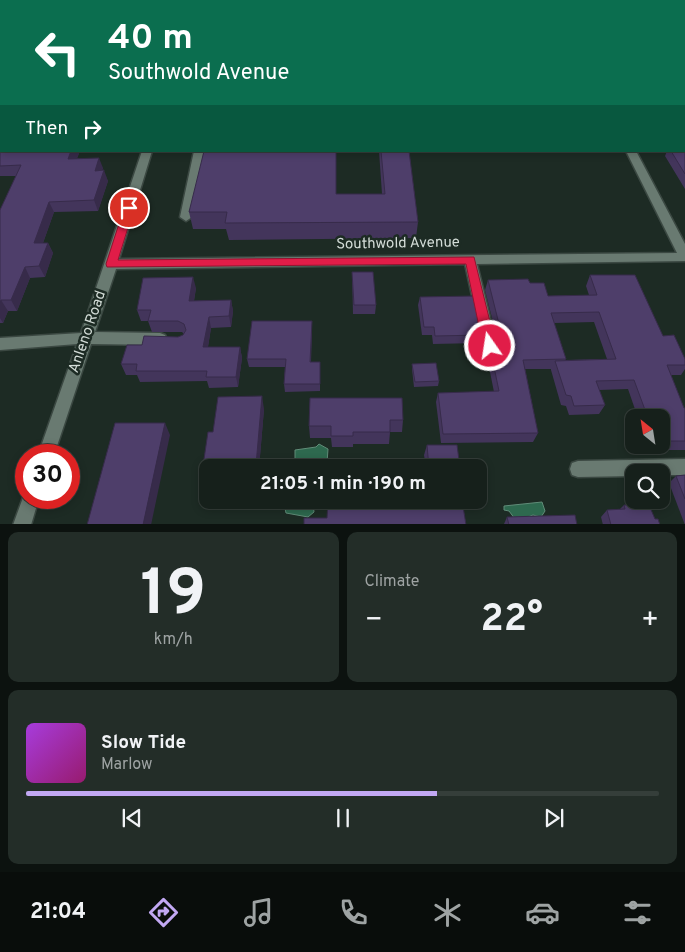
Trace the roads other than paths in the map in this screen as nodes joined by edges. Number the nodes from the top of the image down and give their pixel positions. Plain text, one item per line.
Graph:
1 (147, 152) edge
2 (199, 152) edge
3 (632, 152) edge
4 (186, 217) dead end
5 (685, 256) edge
6 (470, 260) junction
7 (111, 264) junction
8 (86, 338) junction
9 (171, 339) edge
10 (0, 344) edge
11 (490, 346) edge
12 (50, 444) edge
13 (685, 467) edge
14 (578, 469) dead end
15 (27, 509) edge
16 (22, 524) edge

1 - 7 street, Anleno Road
2 - 4 street
3 - 5 street
5 - 6 street, Southwold Avenue
6 - 7 street, Southwold Avenue
6 - 11 street
7 - 8 street, Anleno Road
8 - 9 street
8 - 10 street
8 - 12 street, Anleno Road
13 - 14 street
15 - 16 street

